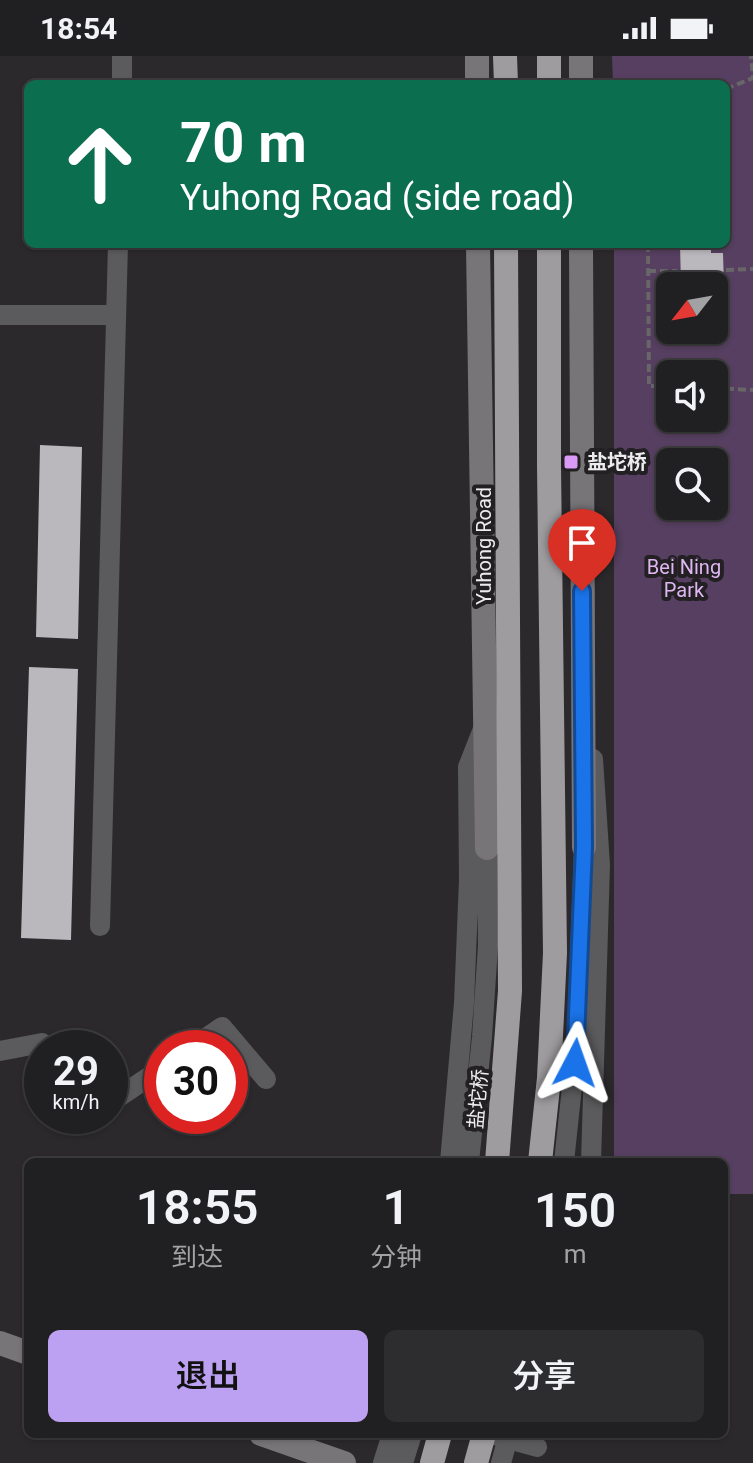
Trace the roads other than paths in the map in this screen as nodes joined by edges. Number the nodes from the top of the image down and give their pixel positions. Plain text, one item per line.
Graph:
1 (122, 56) edge
2 (477, 56) edge
3 (505, 56) edge
4 (549, 56) edge
5 (581, 56) edge
6 (122, 80) edge
7 (477, 80) edge
8 (506, 80) edge
9 (549, 80) edge
10 (581, 80) edge
11 (118, 248) edge
12 (478, 248) edge
13 (506, 248) edge
14 (549, 248) edge
15 (581, 248) edge
16 (0, 315) edge
17 (116, 315) junction
18 (583, 717) junction
19 (485, 726) junction
20 (584, 847) joint
21 (499, 848) junction
22 (100, 926) dead end
23 (24, 1046) edge
24 (0, 1051) edge
25 (248, 1058) edge
26 (266, 1079) dead end
27 (451, 1158) edge
28 (469, 1158) edge
29 (497, 1158) edge
30 (540, 1158) edge
31 (564, 1158) edge
32 (591, 1158) edge
33 (0, 1343) edge
34 (24, 1352) edge
35 (272, 1438) edge
36 (391, 1438) edge
37 (411, 1438) edge
38 (439, 1438) edge
39 (483, 1438) edge
40 (504, 1438) edge
41 (508, 1438) edge
42 (536, 1448) edge
43 (344, 1463) edge
44 (383, 1463) edge
45 (403, 1463) edge
46 (432, 1463) edge
47 (476, 1463) edge
48 (501, 1463) edge

1 - 6 street
2 - 7 main road
3 - 8 highway
4 - 9 highway
5 - 10 main road
11 - 17 street
12 - 19 main road
13 - 21 highway, Yuhong Road
14 - 30 highway
15 - 18 main road
16 - 17 street
17 - 22 street
18 - 20 main road
18 - 32 street
19 - 21 main road
19 - 27 street
20 - 31 street
21 - 28 street, Yuhong Road
21 - 29 highway, 盐坨桥
23 - 24 street
25 - 26 street
33 - 34 main road
35 - 43 main road
36 - 44 street
37 - 45 street
38 - 46 highway
39 - 47 highway
40 - 42 street
41 - 48 street, bridge

